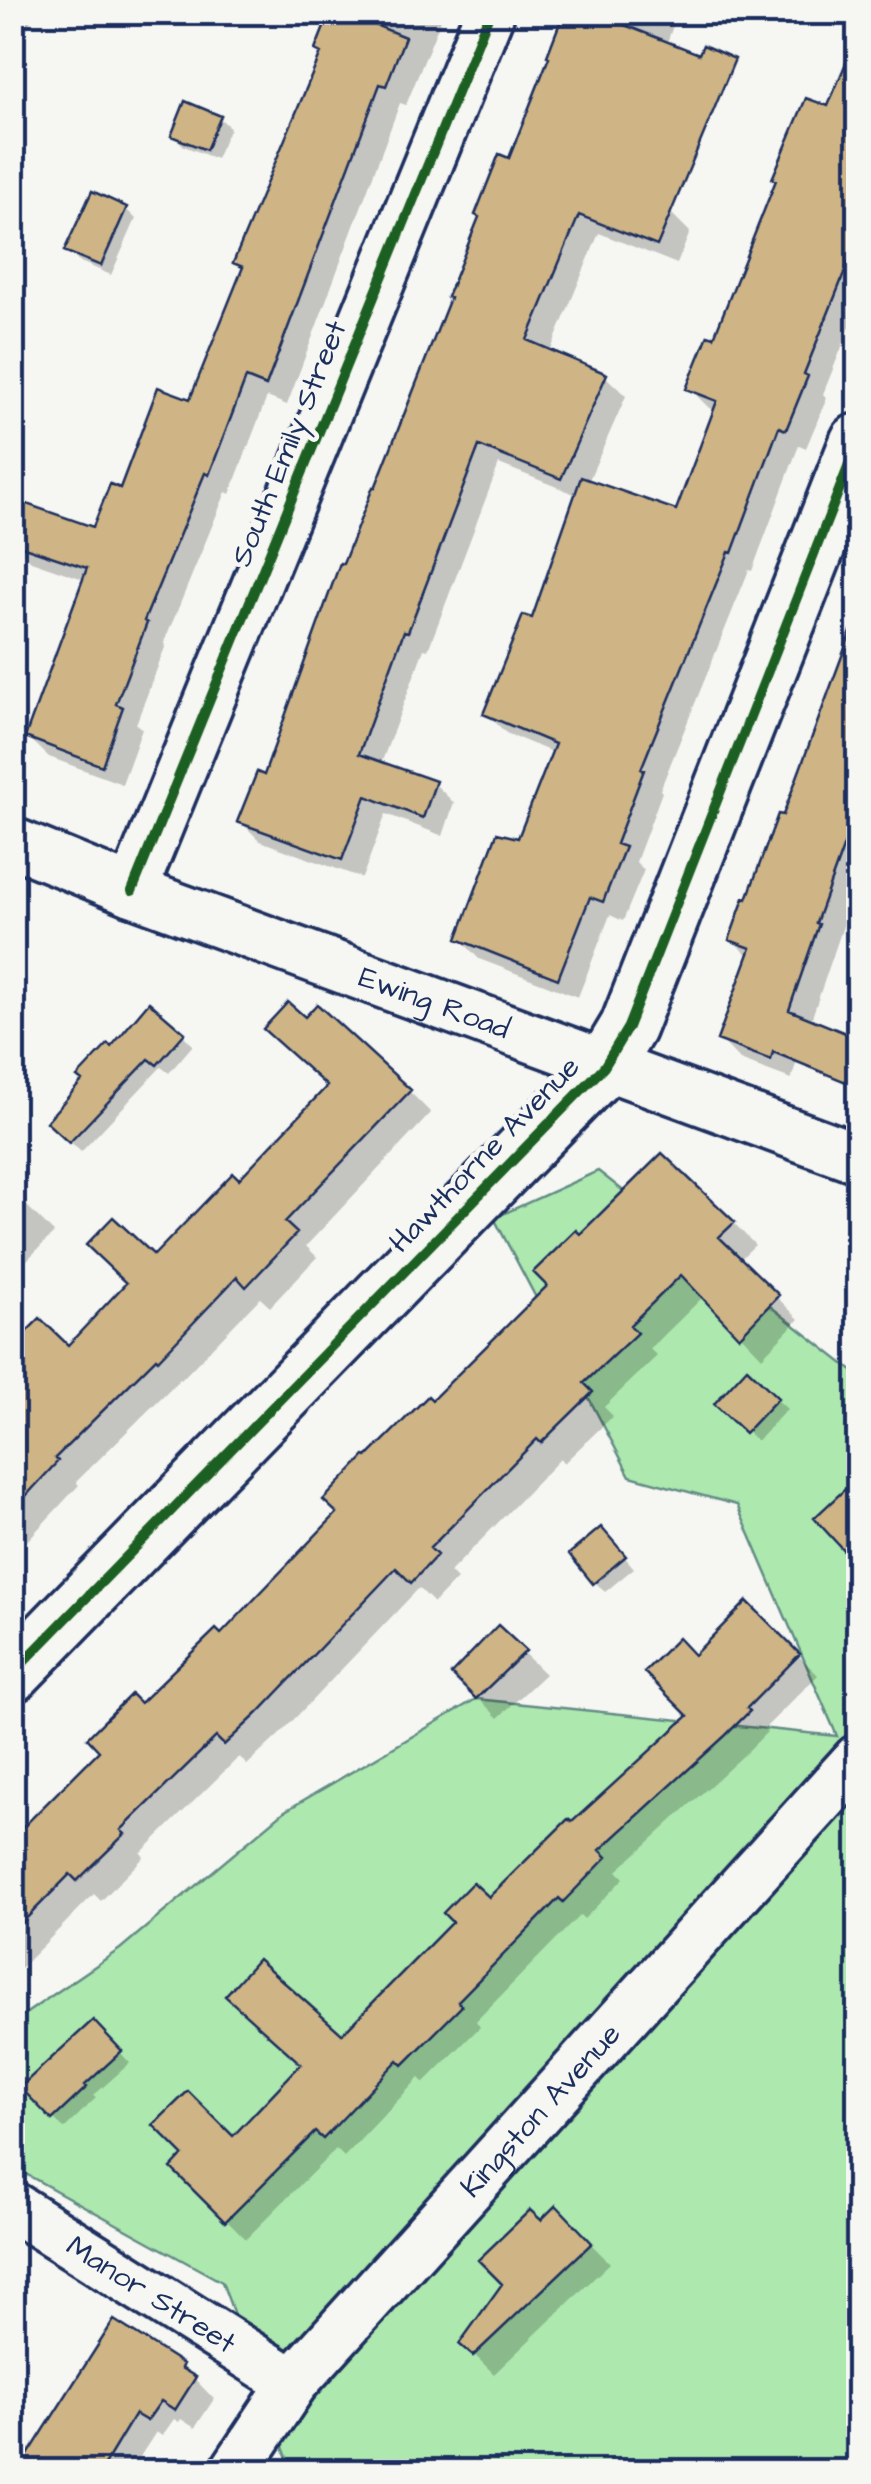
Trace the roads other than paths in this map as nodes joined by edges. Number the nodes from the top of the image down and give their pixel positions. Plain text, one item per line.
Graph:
1 (490, 12) edge
2 (858, 442) edge
3 (12, 842) edge
4 (132, 892) junction
5 (604, 1067) junction
6 (858, 1158) edge
7 (12, 1674) edge
8 (858, 1759) edge
9 (12, 2206) edge
10 (293, 2383) junction
11 (234, 2472) edge

1 - 4 street, South Emily Street
2 - 5 street, Hawthorne Avenue
3 - 4 street, Ewing Road
4 - 5 street, Ewing Road
5 - 6 street, Ewing Road
5 - 7 street, Hawthorne Avenue
8 - 10 street, Kingston Avenue
9 - 10 street, Manor Street
10 - 11 street, Kingston Avenue

